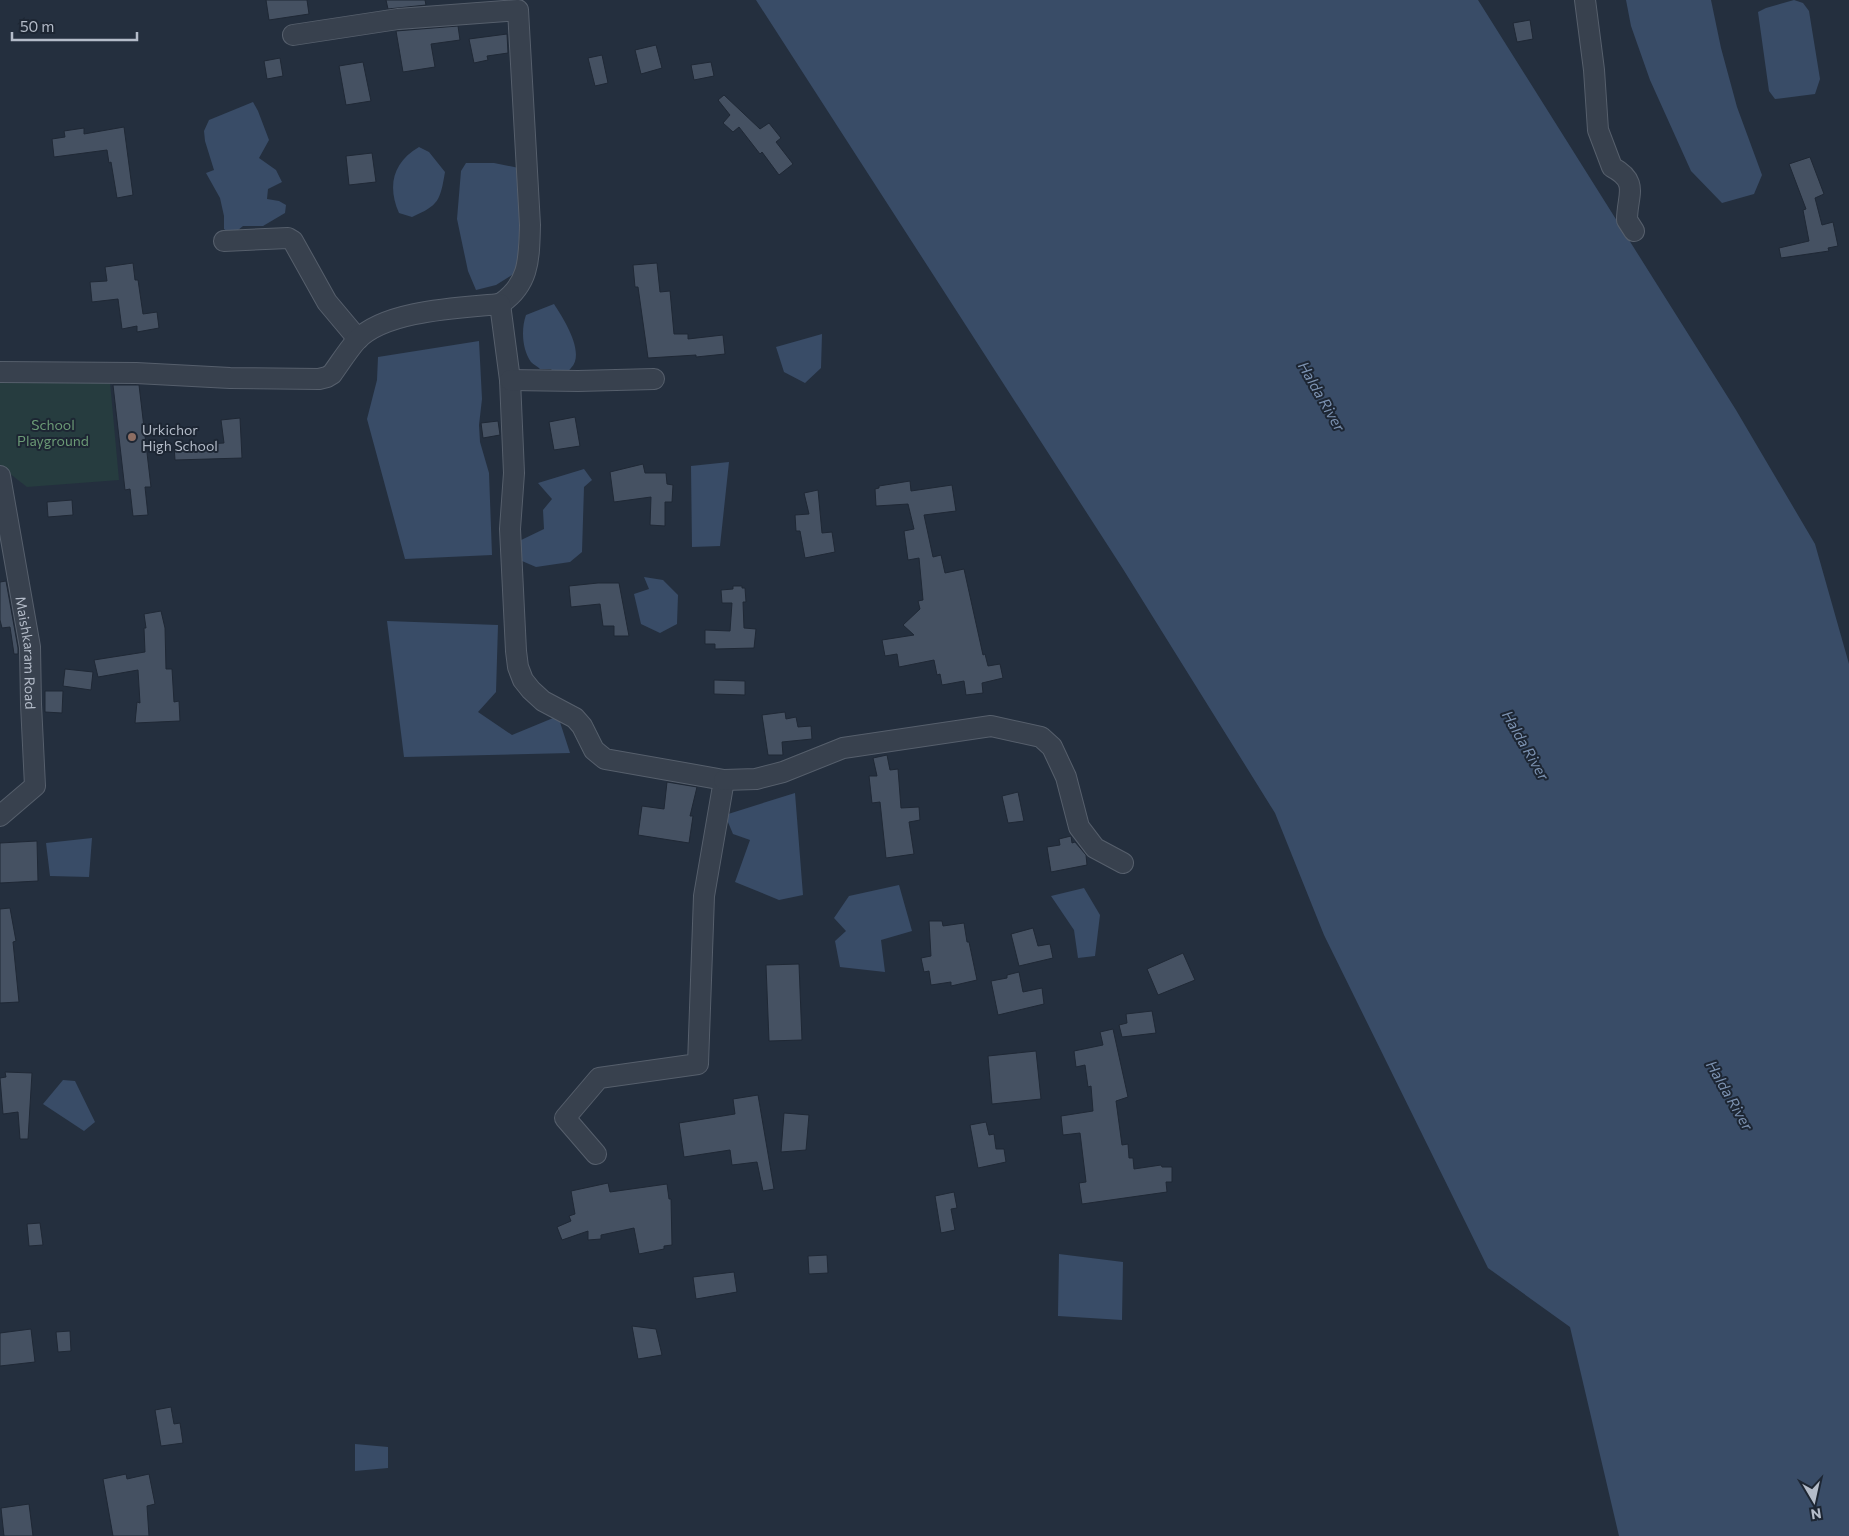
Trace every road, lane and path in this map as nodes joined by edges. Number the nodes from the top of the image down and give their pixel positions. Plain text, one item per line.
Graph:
1 (1585, 0) edge
2 (517, 5) edge
3 (293, 35) dead end
4 (1634, 231) dead end
5 (224, 241) dead end
6 (500, 304) junction
7 (358, 339) junction
8 (0, 372) edge
9 (654, 379) dead end
10 (510, 380) junction
11 (0, 476) edge
12 (724, 780) junction
13 (0, 816) edge
14 (1123, 863) dead end
15 (596, 1154) dead end

1 - 4 street
2 - 3 street
2 - 6 street
5 - 7 street
6 - 7 street
6 - 10 street
7 - 8 street
9 - 10 street
10 - 12 street
11 - 13 street, Maishkaram Road
12 - 14 street
12 - 15 street

